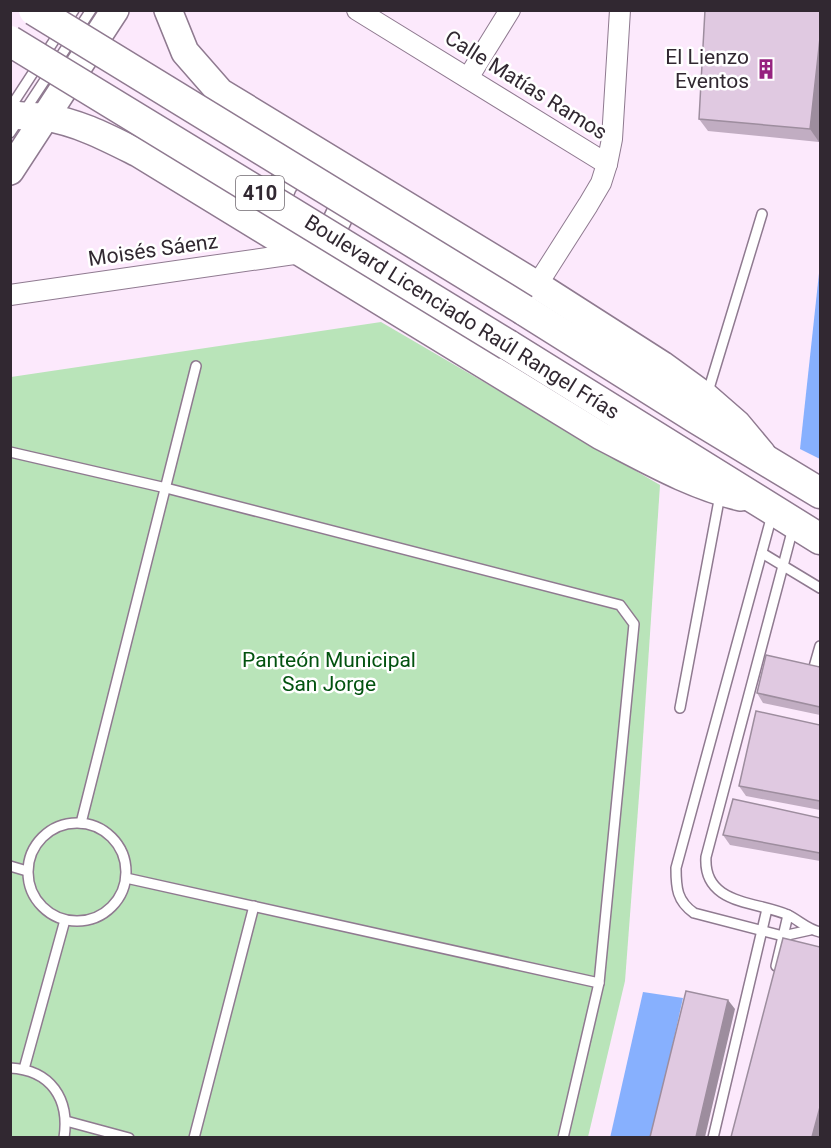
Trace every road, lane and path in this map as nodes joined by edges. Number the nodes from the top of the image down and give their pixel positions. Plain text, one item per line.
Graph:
1 (34, 10) edge
2 (74, 10) edge
3 (91, 10) edge
4 (114, 10) edge
5 (168, 10) edge
6 (357, 10) edge
7 (510, 10) edge
8 (620, 10) edge
9 (10, 41) edge
10 (468, 78) junction
11 (19, 118) edge
12 (325, 156) junction
13 (607, 164) junction
14 (10, 171) edge
15 (350, 171) junction
16 (762, 214) dead end
17 (291, 247) junction
18 (10, 295) edge
19 (530, 298) junction
20 (196, 366) dead end
21 (706, 397) junction
22 (10, 452) edge
23 (771, 464) junction
24 (165, 488) junction
25 (720, 493) junction
26 (820, 493) edge
27 (776, 511) junction
28 (820, 539) edge
29 (762, 553) junction
30 (783, 565) junction
31 (820, 588) edge
32 (820, 646) edge
33 (812, 674) edge
34 (680, 708) dead end
35 (81, 823) junction
36 (10, 866) edge
37 (27, 871) junction
38 (126, 878) junction
39 (254, 906) junction
40 (767, 909) junction
41 (788, 915) junction
42 (65, 920) junction
43 (810, 930) junction
44 (762, 931) junction
45 (820, 932) edge
46 (783, 936) junction
47 (775, 970) edge
48 (599, 983) junction
49 (10, 1068) edge
50 (24, 1069) junction
51 (66, 1121) junction
52 (64, 1137) edge
53 (129, 1137) edge
54 (194, 1137) edge
55 (563, 1137) edge
56 (713, 1137) edge

1 - 19 main road, Boulevard Licenciado Raúl Rangel Frías / 410, bridge
2 - 11 lane
3 - 11 lane
4 - 11 main road
5 - 12 main road
6 - 10 street, Calle Matías Ramos
7 - 10 street
8 - 13 street
9 - 27 main road, Boulevard Licenciado Raúl Rangel Frías / 410, bridge
10 - 13 street, Calle Matías Ramos
11 - 14 main road
11 - 17 main road
12 - 15 main road
12 - 17 main road
13 - 19 street
15 - 17 main road
15 - 19 main road
16 - 21 lane
17 - 18 street, Moisés Sáenz
17 - 25 main road
19 - 21 main road
19 - 23 main road, Boulevard Licenciado Raúl Rangel Frías / 410
20 - 24 lane
21 - 23 main road
22 - 24 lane
23 - 26 main road, Boulevard Licenciado Raúl Rangel Frías / 410
24 - 35 lane
24 - 48 lane
25 - 27 main road
25 - 34 lane
27 - 28 main road, Boulevard Licenciado Raúl Rangel Frías / 410
27 - 29 lane
27 - 30 lane
29 - 30 lane
29 - 44 lane
30 - 31 lane
30 - 40 lane
32 - 33 lane
35 - 37 lane
35 - 38 lane
36 - 37 lane
37 - 42 lane
38 - 39 lane
38 - 42 lane
39 - 48 lane
39 - 54 lane
40 - 41 lane
40 - 44 lane
41 - 43 lane
41 - 46 lane
42 - 50 lane
43 - 45 lane
43 - 46 lane
44 - 46 lane
44 - 56 lane
46 - 47 lane
48 - 55 lane
49 - 50 lane
50 - 51 lane
51 - 52 lane
51 - 53 lane

